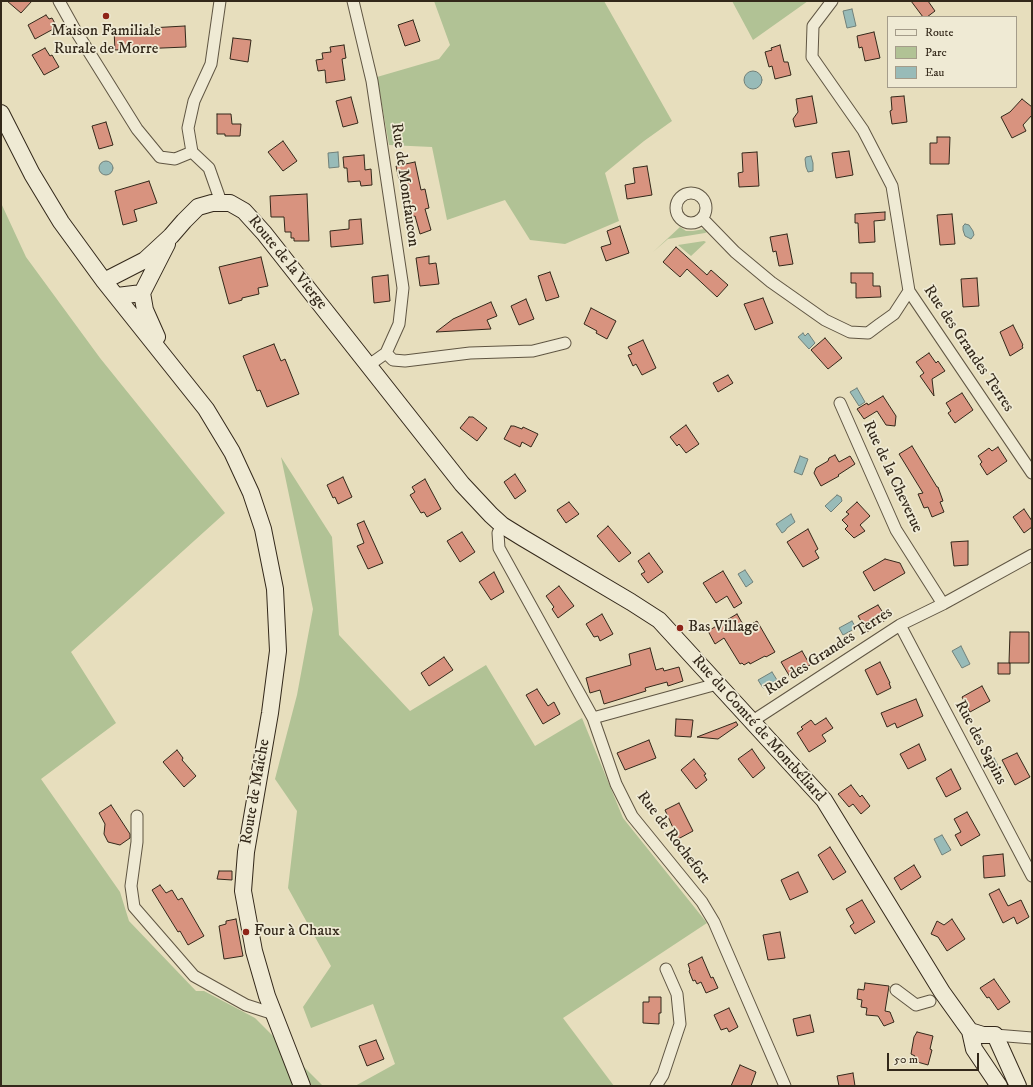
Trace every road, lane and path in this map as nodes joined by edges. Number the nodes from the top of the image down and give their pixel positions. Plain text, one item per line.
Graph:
1 (59, 1) edge
2 (220, 1) edge
3 (353, 1) edge
4 (832, 1) edge
5 (1, 113) edge
6 (192, 152) junction
7 (220, 202) junction
8 (702, 218) dead end
9 (171, 236) junction
10 (104, 281) junction
11 (909, 291) junction
12 (142, 293) junction
13 (117, 296) junction
14 (565, 343) dead end
15 (386, 354) junction
16 (165, 356) junction
17 (369, 366) junction
18 (840, 403) dead end
19 (1032, 473) edge
20 (502, 525) junction
21 (1032, 555) edge
22 (943, 604) junction
23 (900, 624) junction
24 (717, 684) junction
25 (593, 718) junction
26 (751, 722) junction
27 (137, 816) dead end
28 (1032, 876) edge
29 (666, 969) dead end
30 (896, 990) dead end
31 (930, 1001) dead end
32 (274, 1014) junction
33 (970, 1031) junction
34 (995, 1035) junction
35 (1032, 1038) edge
36 (302, 1086) edge
37 (656, 1086) edge
38 (785, 1086) edge
39 (999, 1086) edge
40 (1018, 1086) edge

1 - 6 street
2 - 6 street
3 - 15 street, Rue de Montfaucon
4 - 11 street, Rue des Grandes Terres
5 - 10 street
6 - 7 street
7 - 9 street
7 - 17 street, Route de la Vierge
8 - 11 street
9 - 10 street
9 - 12 street
10 - 13 street
11 - 19 street, Rue des Grandes Terres
12 - 13 street
12 - 16 street
13 - 16 street
14 - 15 street
15 - 17 street
16 - 32 street, Route de Maîche
17 - 20 street, Rue du Comté de Montbéliard
18 - 22 street, Rue de la Cheverue
20 - 24 street, Rue du Comté de Montbéliard
20 - 25 street, Rue de Rochefort
21 - 22 street, Rue des Grandes Terres
22 - 23 street, Rue des Grandes Terres
23 - 26 street, Rue des Grandes Terres
23 - 28 street, Rue des Sapins
24 - 25 street
24 - 26 street, Rue du Comté de Montbéliard
25 - 38 street, Rue de Rochefort
26 - 33 street, Rue du Comté de Montbéliard
27 - 32 street
29 - 37 street
30 - 31 street
32 - 36 street, Route de Maîche
33 - 34 street
33 - 39 street, Rue du Comté de Montbéliard
34 - 35 street
34 - 40 street

